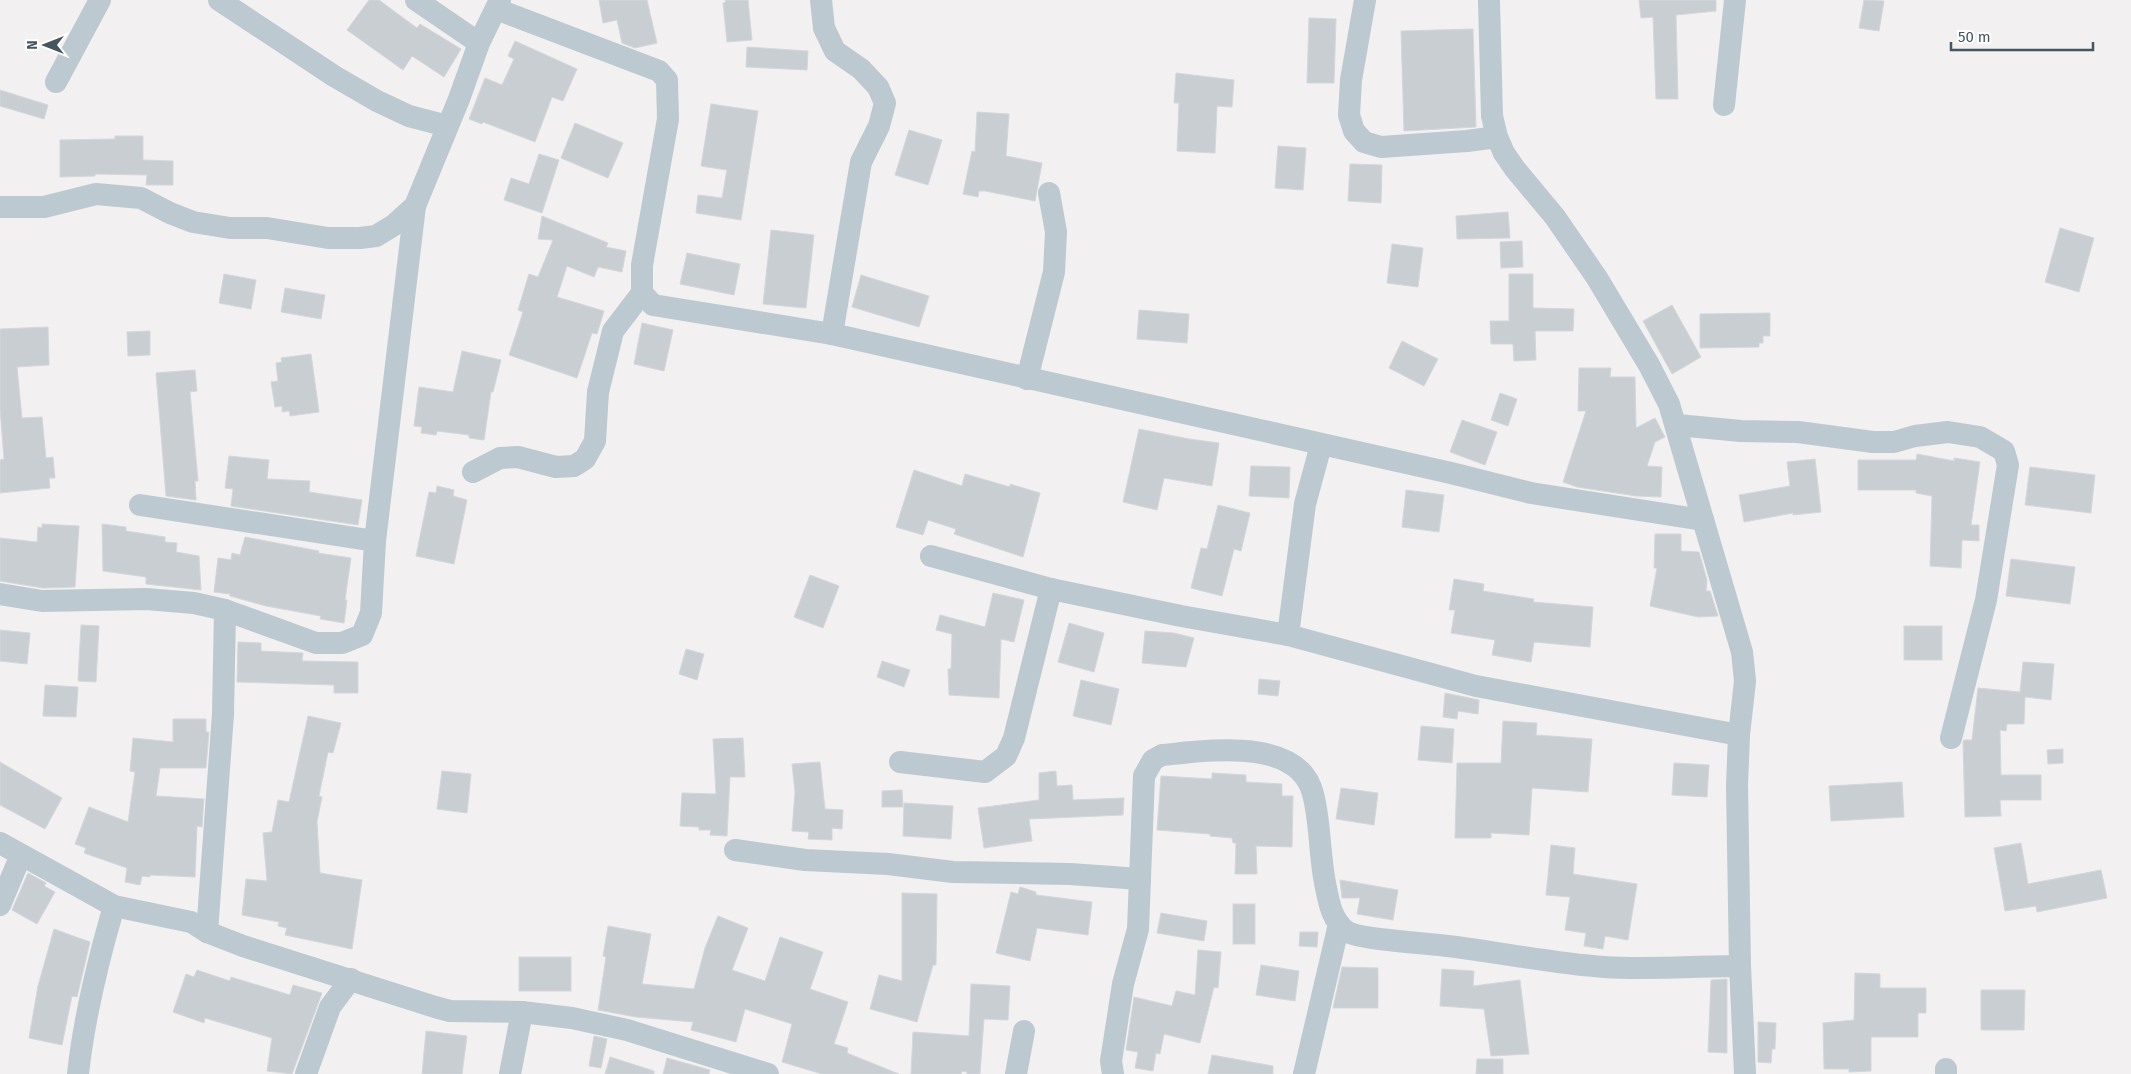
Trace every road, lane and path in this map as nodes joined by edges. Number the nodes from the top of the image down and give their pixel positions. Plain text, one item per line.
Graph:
1 (100, 0) edge
2 (219, 0) edge
3 (416, 0) edge
4 (821, 0) edge
5 (1365, 0) edge
6 (1489, 0) edge
7 (1735, 0) edge
8 (498, 4) edge
9 (479, 43) junction
10 (56, 82) dead end
11 (1724, 104) dead end
12 (447, 126) junction
13 (1497, 137) junction
14 (1049, 193) dead end
15 (415, 206) junction
16 (0, 208) edge
17 (642, 293) junction
18 (832, 334) junction
19 (1027, 378) junction
20 (1677, 426) junction
21 (1321, 445) junction
22 (473, 472) dead end
23 (140, 505) dead end
24 (1703, 520) junction
25 (375, 541) junction
26 (931, 556) dead end
27 (1051, 589) junction
28 (0, 594) edge
29 (224, 610) junction
30 (1288, 634) junction
31 (1739, 735) junction
32 (1951, 738) dead end
33 (900, 762) dead end
34 (0, 843) edge
35 (735, 850) dead end
36 (21, 855) junction
37 (1140, 879) junction
38 (0, 904) edge
39 (114, 906) junction
40 (1338, 924) junction
41 (208, 932) junction
42 (1740, 966) junction
43 (351, 979) junction
44 (522, 1012) junction
45 (1024, 1030) dead end
46 (78, 1074) edge
47 (306, 1074) edge
48 (510, 1074) edge
49 (768, 1074) edge
50 (1016, 1074) edge
51 (1113, 1074) edge
52 (1304, 1074) edge
53 (1745, 1074) edge

1 - 10 street
2 - 12 street
3 - 9 street
4 - 18 street
5 - 13 street
6 - 13 street
7 - 11 street
8 - 9 street
8 - 17 street
9 - 12 street
12 - 15 street
13 - 20 street
14 - 19 street
15 - 16 street
15 - 25 street
17 - 18 street
17 - 22 street
18 - 19 street
19 - 21 street
20 - 24 street
20 - 32 street
21 - 24 street
21 - 30 street
23 - 25 street
24 - 31 street
25 - 29 street
26 - 27 street
27 - 30 street
27 - 33 street
28 - 29 street
29 - 41 street
30 - 31 street
31 - 42 street
34 - 36 street
35 - 37 street
36 - 38 street
36 - 39 street
37 - 40 street
37 - 51 street
39 - 41 street
39 - 46 street
40 - 42 street
40 - 52 street
41 - 43 street
42 - 53 street
43 - 44 street
43 - 47 street
44 - 48 street
44 - 49 street
45 - 50 street

